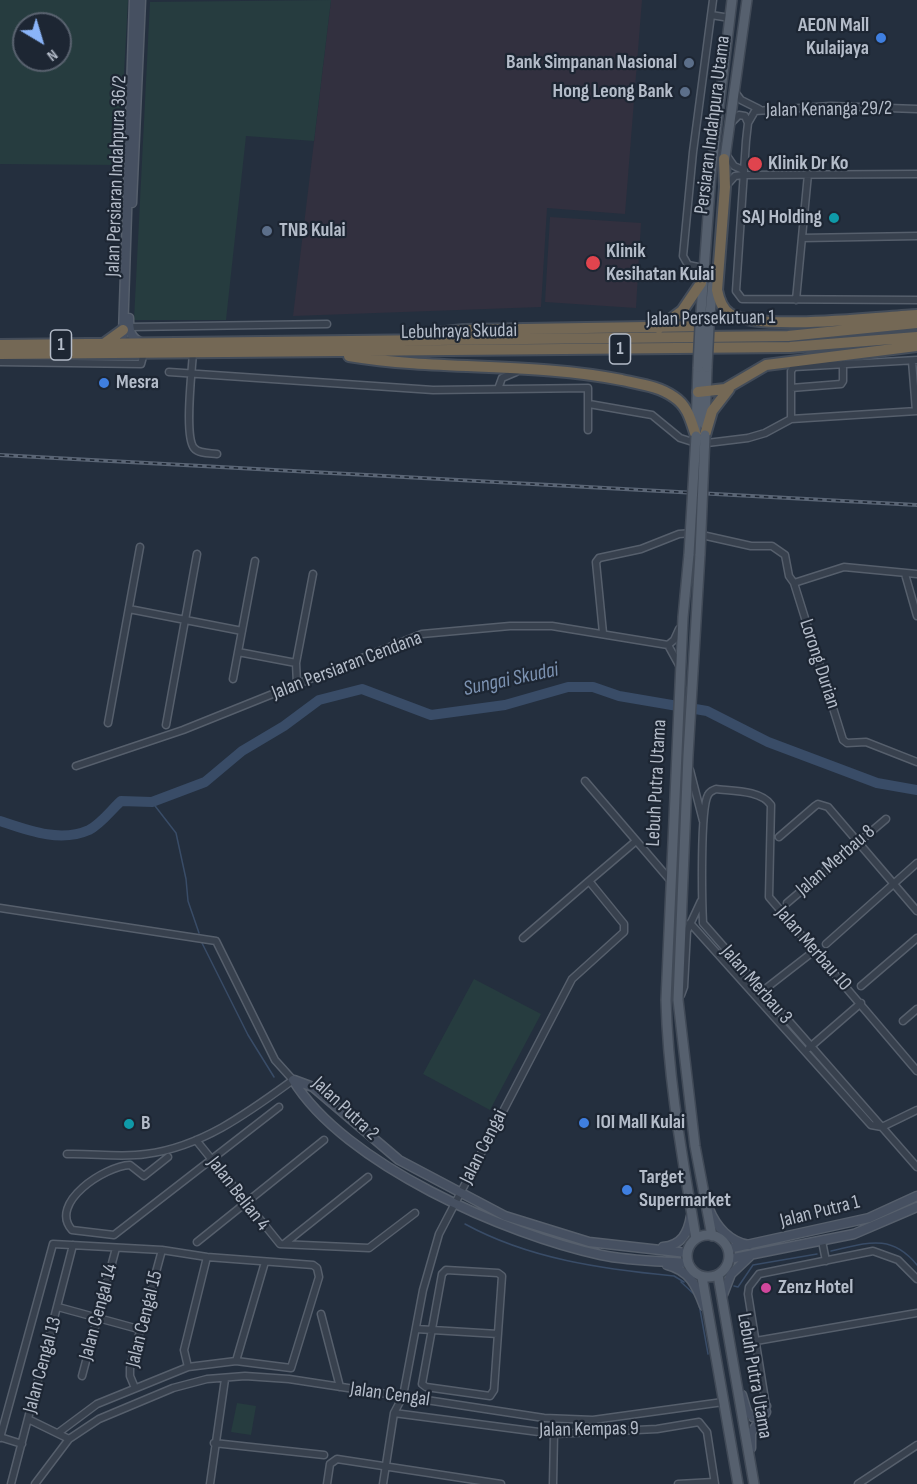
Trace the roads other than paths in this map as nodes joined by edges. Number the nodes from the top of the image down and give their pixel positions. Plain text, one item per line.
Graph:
1 (134, 0) edge
2 (141, 0) edge
3 (713, 0) edge
4 (732, 0) edge
5 (747, 0) edge
6 (711, 15) junction
7 (730, 18) junction
8 (733, 89) junction
9 (759, 109) junction
10 (917, 109) edge
11 (748, 123) junction
12 (728, 127) junction
13 (724, 156) junction
14 (743, 172) junction
15 (808, 174) junction
16 (917, 174) edge
17 (725, 187) junction
18 (917, 236) edge
19 (802, 238) junction
20 (703, 268) junction
21 (701, 283) junction
22 (796, 300) junction
23 (917, 300) edge
24 (917, 315) edge
25 (917, 323) edge
26 (327, 324) dead end
27 (705, 326) junction
28 (126, 328) junction
29 (658, 328) junction
30 (917, 337) edge
31 (361, 342) junction
32 (102, 344) junction
33 (123, 344) junction
34 (0, 345) edge
35 (917, 346) edge
36 (145, 348) junction
37 (322, 351) junction
38 (193, 352) junction
39 (158, 353) junction
40 (0, 354) edge
41 (914, 361) edge
42 (0, 362) edge
43 (819, 362) junction
44 (843, 364) junction
45 (169, 372) dead end
46 (570, 373) junction
47 (192, 374) junction
48 (738, 381) junction
49 (791, 388) junction
50 (498, 389) junction
51 (702, 392) junction
52 (589, 404) junction
53 (916, 411) edge
54 (791, 419) junction
55 (588, 430) dead end
56 (700, 435) junction
57 (217, 454) dead end
58 (140, 547) dead end
59 (197, 554) dead end
60 (255, 561) dead end
61 (905, 573) junction
62 (314, 574) dead end
63 (917, 574) edge
64 (794, 583) junction
65 (129, 609) junction
66 (917, 616) edge
67 (682, 617) junction
68 (185, 620) junction
69 (242, 631) junction
70 (603, 633) junction
71 (668, 645) junction
72 (238, 652) junction
73 (296, 663) junction
74 (681, 674) junction
75 (233, 679) dead end
76 (297, 684) junction
77 (108, 723) dead end
78 (166, 725) dead end
79 (688, 759) junction
80 (917, 762) edge
81 (76, 766) dead end
82 (585, 781) dead end
83 (738, 792) joint
84 (886, 819) dead end
85 (704, 826) junction
86 (779, 837) dead end
87 (636, 841) junction
88 (857, 843) junction
89 (917, 863) edge
90 (670, 880) junction
91 (589, 881) junction
92 (893, 884) junction
93 (701, 900) junction
94 (787, 903) dead end
95 (0, 908) edge
96 (917, 911) edge
97 (690, 923) junction
98 (523, 938) dead end
99 (917, 938) edge
100 (826, 944) dead end
101 (814, 951) junction
102 (861, 986) dead end
103 (763, 992) junction
104 (756, 997) junction
105 (678, 1000) junction
106 (861, 1003) junction
107 (917, 1009) edge
108 (903, 1021) dead end
109 (811, 1046) junction
110 (804, 1052) junction
111 (917, 1071) edge
112 (293, 1080) junction
113 (279, 1107) dead end
114 (917, 1110) edge
115 (882, 1127) junction
116 (196, 1140) junction
117 (324, 1140) dead end
118 (67, 1154) dead end
119 (168, 1157) dead end
120 (212, 1160) junction
121 (917, 1167) edge
122 (368, 1177) dead end
123 (459, 1195) junction
124 (705, 1196) junction
125 (917, 1196) edge
126 (246, 1204) junction
127 (455, 1204) junction
128 (917, 1207) edge
129 (691, 1211) junction
130 (415, 1213) dead end
131 (712, 1236) junction
132 (696, 1239) junction
133 (822, 1241) junction
134 (197, 1242) dead end
135 (283, 1244) junction
136 (73, 1245) junction
137 (116, 1248) junction
138 (651, 1248) junction
139 (162, 1250) junction
140 (753, 1250) junction
141 (687, 1253) junction
142 (728, 1254) junction
143 (207, 1257) junction
144 (650, 1260) junction
145 (826, 1261) junction
146 (265, 1262) junction
147 (688, 1263) junction
148 (718, 1275) junction
149 (702, 1277) junction
150 (917, 1280) edge
151 (722, 1297) junction
152 (58, 1307) junction
153 (707, 1312) junction
154 (321, 1314) dead end
155 (917, 1314) edge
156 (98, 1318) junction
157 (416, 1329) junction
158 (142, 1330) junction
159 (432, 1330) junction
160 (498, 1334) junction
161 (756, 1341) junction
162 (236, 1361) junction
163 (188, 1367) junction
164 (734, 1371) junction
165 (81, 1376) dead end
166 (225, 1379) junction
167 (135, 1388) junction
168 (340, 1388) junction
169 (403, 1396) junction
170 (723, 1402) junction
171 (766, 1406) junction
172 (394, 1413) junction
173 (28, 1419) junction
174 (58, 1433) junction
175 (554, 1434) junction
176 (0, 1438) edge
177 (69, 1439) junction
178 (214, 1443) junction
179 (22, 1444) junction
180 (917, 1445) edge
181 (324, 1455) dead end
182 (385, 1465) junction
183 (751, 1466) junction
184 (439, 1475) junction
185 (714, 1483) edge
186 (11, 1484) edge
187 (35, 1484) edge
188 (210, 1484) edge
189 (327, 1484) edge
190 (383, 1484) edge
191 (438, 1484) edge
192 (497, 1484) edge
193 (553, 1484) edge
194 (678, 1484) edge
195 (738, 1484) edge
196 (754, 1484) edge
197 (858, 1484) edge

1 - 28 street, Jalan Persiaran Indahpura 36/2
2 - 28 street, Jalan Persiaran Indahpura 36/2
3 - 6 street
4 - 7 main road, Persiaran Indahpura Utama
5 - 8 main road, Persiaran Indahpura Utama
6 - 7 street
6 - 20 street
7 - 20 main road, Persiaran Indahpura Utama
8 - 9 street
8 - 12 main road, Persiaran Indahpura Utama
9 - 10 street, Jalan Kenanga 29/2
9 - 11 street, Jalan Kenanga 29/2
11 - 12 street
11 - 14 street
12 - 13 main road, Persiaran Indahpura Utama
13 - 14 street
13 - 17 highway
13 - 27 main road, Persiaran Indahpura Utama
14 - 15 street
14 - 17 street
14 - 22 street
15 - 16 street
15 - 19 street
17 - 24 highway
18 - 19 street
19 - 22 street
20 - 21 main road, Persiaran Indahpura Utama
21 - 27 main road, Persiaran Indahpura Utama
21 - 29 highway
22 - 23 street
25 - 31 highway, Jalan Persekutuan 1 / 1
26 - 28 street
27 - 29 highway
27 - 51 main road, Lebuh Putra Utama, bridge
28 - 32 highway
28 - 33 street, Jalan Persiaran Indahpura 36/2
28 - 36 street
29 - 31 highway
30 - 37 highway, Lebuhraya Skudai / 1
31 - 36 highway, Lebuhraya Skudai / 1
32 - 33 highway, Lebuhraya Skudai / 1
32 - 34 highway, Lebuhraya Skudai / 1
33 - 36 highway, Lebuhraya Skudai / 1
33 - 39 street
35 - 43 highway
36 - 39 highway, Lebuhraya Skudai / 1
36 - 40 highway, Lebuhraya Skudai / 1
36 - 42 street
37 - 38 highway, Lebuhraya Skudai / 1
37 - 46 highway
38 - 39 highway, Lebuhraya Skudai / 1
38 - 47 street
41 - 44 street
41 - 53 street
43 - 44 street
43 - 48 highway
43 - 49 street
44 - 49 street
45 - 47 street
46 - 50 street
46 - 56 highway
47 - 50 street
47 - 57 street
48 - 51 highway
48 - 56 highway
49 - 54 street
50 - 52 street
51 - 56 main road, Lebuh Putra Utama
52 - 54 street
52 - 55 street
53 - 54 street
56 - 67 main road, Lebuh Putra Utama, bridge
56 - 79 main road, Lebuh Putra Utama, bridge
58 - 65 street
59 - 68 street
60 - 69 street
61 - 63 street
61 - 64 street
61 - 66 street
62 - 73 street
64 - 70 street, Lorong Durian
64 - 80 street, Lorong Durian
65 - 68 street
65 - 77 street
67 - 71 street
67 - 74 main road, Lebuh Putra Utama
68 - 69 street
68 - 78 street
69 - 72 street
70 - 71 street, Jalan Persiaran Cendana
70 - 76 street, Jalan Persiaran Cendana
71 - 74 street
72 - 73 street
72 - 75 street
73 - 76 street
74 - 90 main road, Lebuh Putra Utama
76 - 81 street, Jalan Persiaran Cendana
79 - 85 street
79 - 105 main road, Lebuh Putra Utama
82 - 87 street
83 - 85 street, Jalan Merbau 3
83 - 101 street, Jalan Merbau 10
84 - 88 street, Jalan Merbau 8
85 - 93 street, Jalan Merbau 3
86 - 88 street
87 - 90 street
87 - 91 street
88 - 92 street
88 - 94 street, Jalan Merbau 8
89 - 92 street
90 - 129 main road, Lebuh Putra Utama
91 - 98 street
91 - 123 street, Jalan Cengai
92 - 96 street
92 - 100 street
93 - 97 street
93 - 103 street, Jalan Merbau 3
95 - 112 street
97 - 104 street
97 - 105 street
99 - 102 street
101 - 103 street
101 - 106 street, Jalan Merbau 10
103 - 104 street
103 - 109 street, Jalan Merbau 3
104 - 110 street
105 - 124 main road, Lebuh Putra Utama
106 - 109 street
106 - 111 street, Jalan Merbau 10
107 - 108 street
109 - 110 street
109 - 115 street, Jalan Merbau 3
110 - 115 street
112 - 116 street
112 - 123 street, Jalan Putra 2
112 - 127 street, Jalan Putra 2
113 - 120 street
114 - 115 street
115 - 121 street, Jalan Merbau 3
116 - 118 street
116 - 120 street, Jalan Belian 4
117 - 126 street
119 - 120 street
120 - 126 street, Jalan Belian 4
122 - 135 street
123 - 127 street, Jalan Cengai
123 - 138 street, Jalan Putra 2
124 - 131 main road, Lebuh Putra Utama
124 - 140 street
125 - 140 street, Jalan Putra 1
126 - 134 street
126 - 135 street, Jalan Belian 4
127 - 144 street, Jalan Putra 2
127 - 157 street, Jalan Cengai
128 - 133 street, Jalan Putra 1
129 - 132 main road, Lebuh Putra Utama
129 - 138 street
130 - 135 street, Jalan Belian 4
131 - 132 main road
131 - 142 main road
132 - 141 main road
133 - 140 street, Jalan Putra 1
133 - 145 street
136 - 137 street
136 - 152 street, Jalan Cengal 13
136 - 176 street
137 - 139 street
137 - 156 street, Jalan Cengal 14
138 - 141 street, Jalan Putra 2
139 - 143 street
139 - 158 street, Jalan Cengal 15
140 - 142 street, Jalan Putra 1
140 - 151 street
141 - 147 main road
142 - 148 main road
143 - 146 street
143 - 163 street
144 - 147 street, Jalan Putra 2
144 - 153 street
145 - 150 street
145 - 161 street
146 - 162 street
146 - 162 street
147 - 149 main road
148 - 149 main road
148 - 151 main road, Lebuh Putra Utama
149 - 153 main road, Lebuh Putra Utama
151 - 164 main road, Lebuh Putra Utama
152 - 156 street
152 - 173 street, Jalan Cengal 13
153 - 170 main road, Lebuh Putra Utama
154 - 168 street
155 - 161 street
156 - 158 street
156 - 165 street, Jalan Cengal 14
157 - 159 street
157 - 169 street, Jalan Cengai
158 - 167 street, Jalan Cengal 15
159 - 160 street
159 - 160 street
159 - 160 street
161 - 171 street
162 - 163 street
163 - 167 street
164 - 171 street
164 - 183 main road, Lebuh Putra Utama
166 - 168 street, Jalan Cengal
166 - 177 street, Jalan Cengal
166 - 178 street
167 - 174 street
168 - 169 street, Jalan Cengal
169 - 170 street, Jalan Cengal
169 - 172 street, Jalan Cengai
170 - 195 main road, Lebuh Putra Utama
171 - 183 street
172 - 175 street, Jalan Kempas 9
172 - 182 street, Jalan Cengai
173 - 174 street
173 - 179 street, Jalan Cengal 13
174 - 177 street
175 - 185 street, Jalan Kempas 9
175 - 193 street
176 - 179 street
177 - 187 street, Jalan Cengal
178 - 181 street
178 - 188 street
179 - 186 street, Jalan Cengal 13
180 - 197 street
182 - 184 street
182 - 189 street
182 - 190 street, Jalan Cengai
183 - 196 main road, Lebuh Putra Utama
184 - 191 street
184 - 192 street
185 - 194 street

